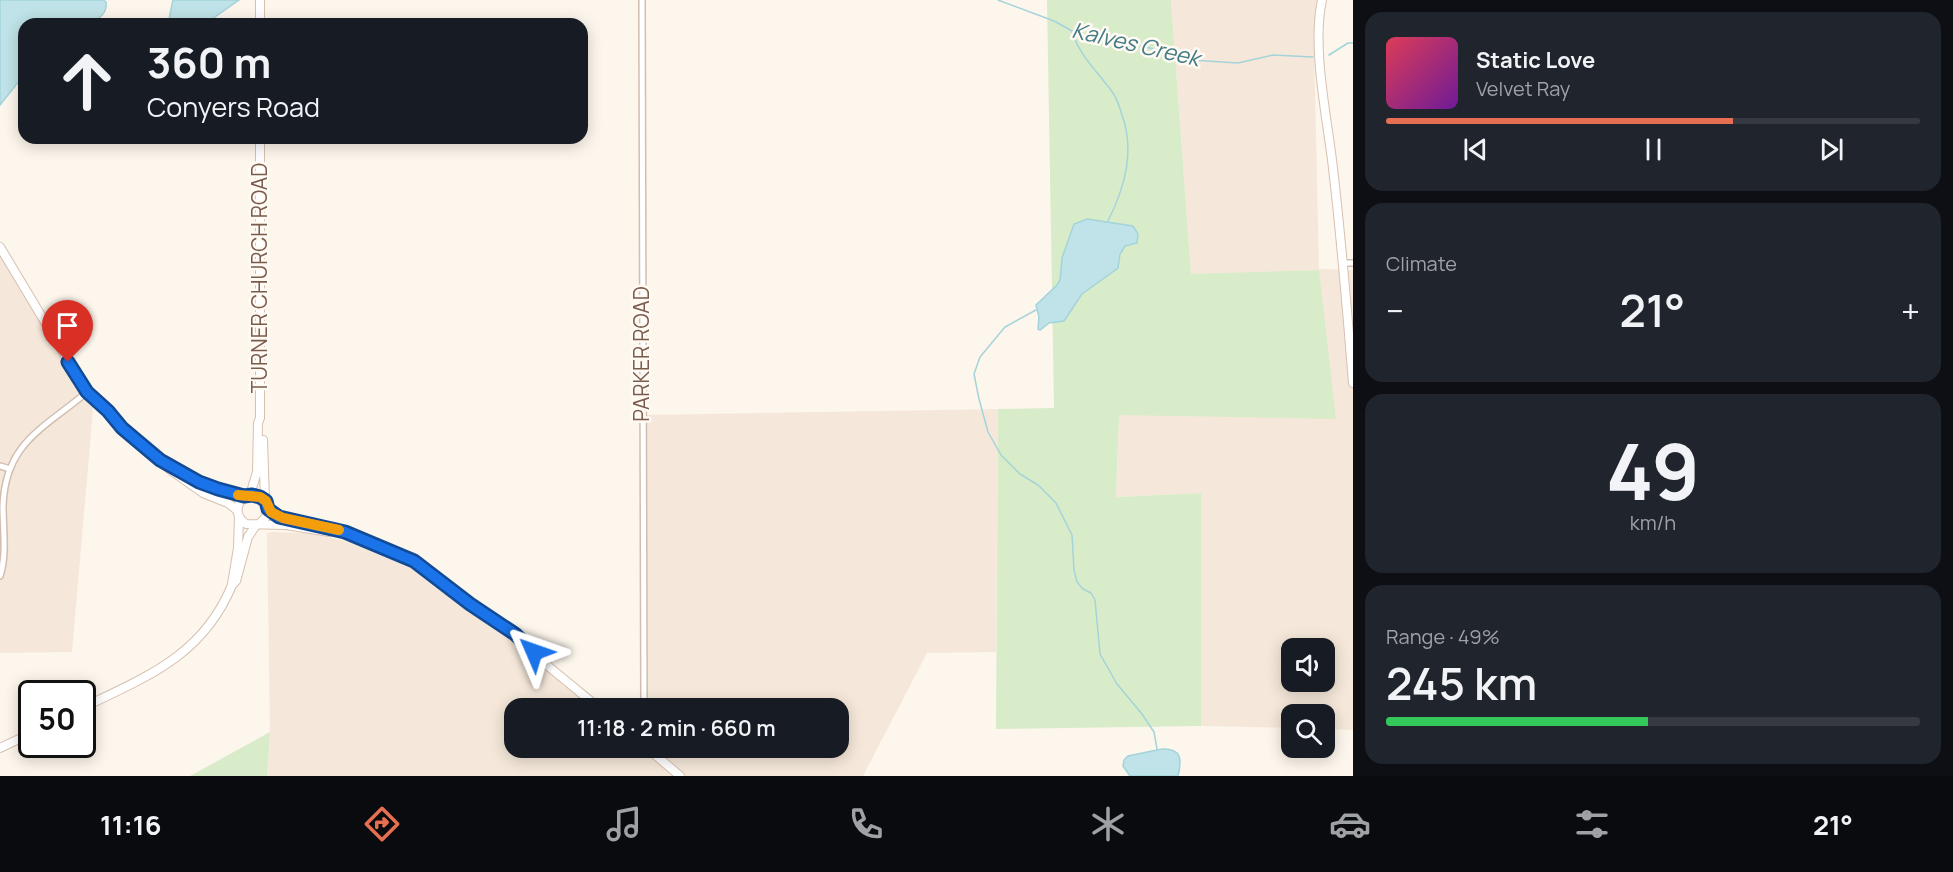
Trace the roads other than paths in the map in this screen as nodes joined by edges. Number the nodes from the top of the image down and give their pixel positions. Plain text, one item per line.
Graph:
1 (260, 0) edge
2 (642, 0) edge
3 (1322, 0) edge
4 (260, 18) edge
5 (260, 144) edge
6 (0, 247) edge
7 (2, 255) edge
8 (1349, 263) edge
9 (1353, 383) edge
10 (87, 392) junction
11 (260, 418) junction
12 (160, 460) junction
13 (0, 466) edge
14 (10, 470) junction
15 (248, 495) junction
16 (267, 505) junction
17 (238, 514) junction
18 (258, 524) junction
19 (348, 534) junction
20 (0, 576) edge
21 (232, 585) junction
22 (587, 698) edge
23 (644, 698) edge
24 (96, 701) edge
25 (18, 740) edge
26 (0, 748) edge
27 (659, 758) edge
28 (680, 776) edge

1 - 4 street
2 - 23 street, PARKER ROAD
3 - 8 street
5 - 11 street, TURNER CHURCH ROAD
6 - 7 street
7 - 10 street
8 - 9 street
10 - 12 street
10 - 14 street
11 - 15 street, TURNER CHURCH ROAD
11 - 16 street, TURNER CHURCH ROAD
12 - 15 street
12 - 17 street
13 - 14 street
14 - 20 street
15 - 16 street
15 - 17 street
16 - 18 street
16 - 19 street
17 - 18 street
17 - 21 street
18 - 19 street
18 - 21 street
19 - 22 street
21 - 24 street
25 - 26 street
27 - 28 street

